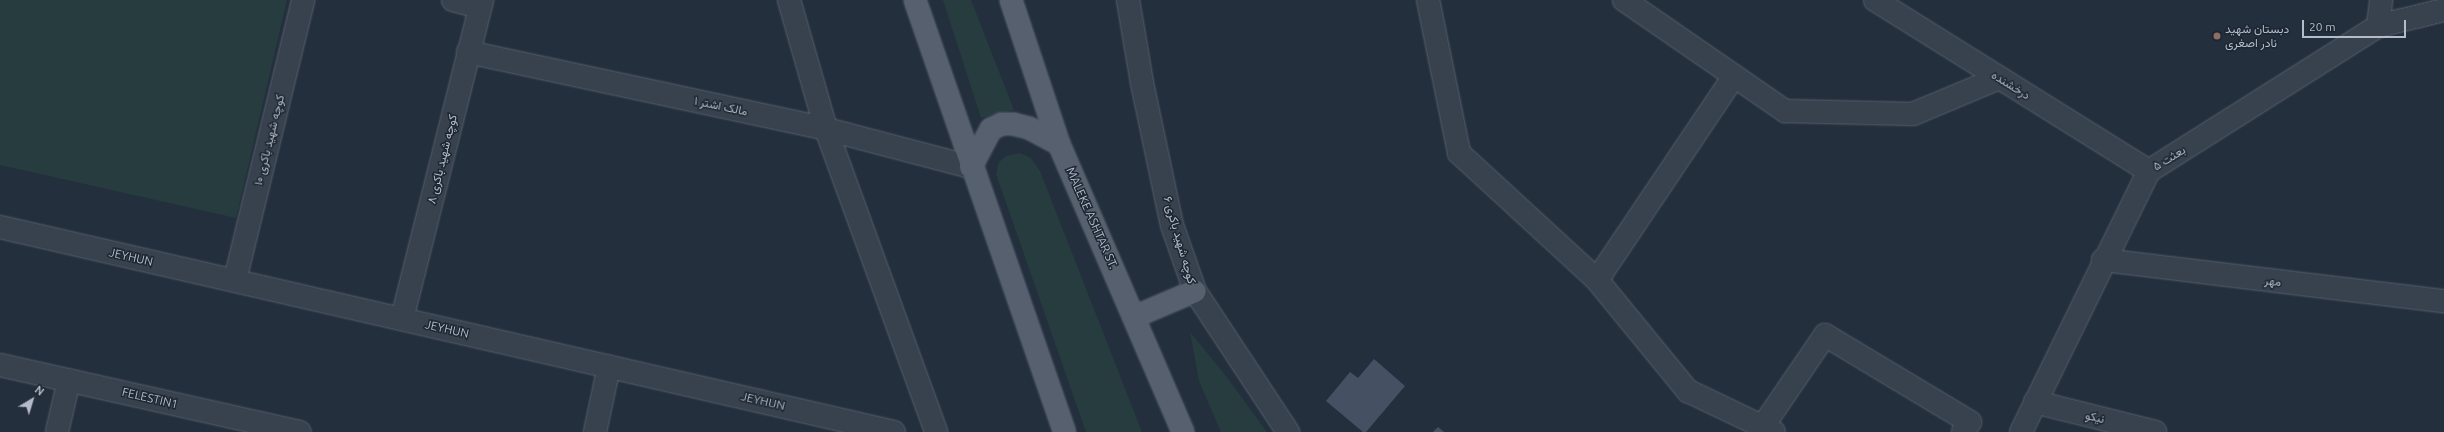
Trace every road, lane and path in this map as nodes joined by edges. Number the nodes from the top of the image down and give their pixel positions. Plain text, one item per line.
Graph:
1 (303, 0) edge
2 (453, 0) edge
3 (789, 0) edge
4 (914, 0) edge
5 (1011, 0) edge
6 (1128, 0) edge
7 (1428, 0) edge
8 (1624, 0) edge
9 (1875, 0) edge
10 (2381, 0) edge
11 (481, 4) edge
12 (2444, 10) edge
13 (2378, 26) junction
14 (468, 52) junction
15 (1734, 76) junction
16 (1999, 78) junction
17 (826, 129) junction
18 (1059, 144) junction
19 (971, 167) junction
20 (2148, 171) junction
21 (0, 227) edge
22 (2103, 260) junction
23 (235, 280) junction
24 (1597, 280) junction
25 (1195, 291) junction
26 (2444, 301) edge
27 (1134, 317) junction
28 (402, 319) junction
29 (0, 364) edge
30 (609, 366) junction
31 (69, 380) junction
32 (2035, 402) junction
33 (1768, 429) edge
34 (57, 432) edge
35 (300, 432) edge
36 (595, 432) edge
37 (894, 432) edge
38 (936, 432) edge
39 (1065, 432) edge
40 (1183, 432) edge
41 (1288, 432) edge
42 (1963, 432) edge
43 (2021, 432) edge
44 (2155, 432) edge

1 - 23 street, کوچه شهید باکری ۱۰
2 - 11 street
3 - 17 street
4 - 19 main road
5 - 18 main road, MALEKE ASHTAR ST.
6 - 25 street, کوچه شهید باکری ۶
7 - 24 street
8 - 15 street
9 - 16 street, درخشنده
10 - 13 street
11 - 14 street, کوچه شهید باکری ۸
12 - 13 street, بعثت ۵
13 - 20 street, بعثت ۵
14 - 17 street, مالک اشتر ۱
14 - 28 street, کوچه شهید باکری ۸
15 - 16 street
15 - 24 street
16 - 20 street, درخشنده
17 - 19 street, مالک اشتر ۱
17 - 38 street
18 - 19 main road
18 - 27 main road, MALEKE ASHTAR ST.
19 - 39 main road
20 - 22 street, بعثت ۵
21 - 23 street, JEYHUN
22 - 26 street, مهر
22 - 32 street, بعثت ۵
23 - 28 street, JEYHUN
24 - 33 street
25 - 27 main road
25 - 41 street, کوچه شهید باکری ۶
27 - 40 main road, MALEKE ASHTAR ST.
28 - 30 street, JEYHUN
29 - 31 street, FELESTIN1
30 - 36 street
30 - 37 street, JEYHUN
31 - 34 street
31 - 35 street, FELESTIN1
32 - 43 street, بعثت ۵
32 - 44 street, نیکو
33 - 42 street

